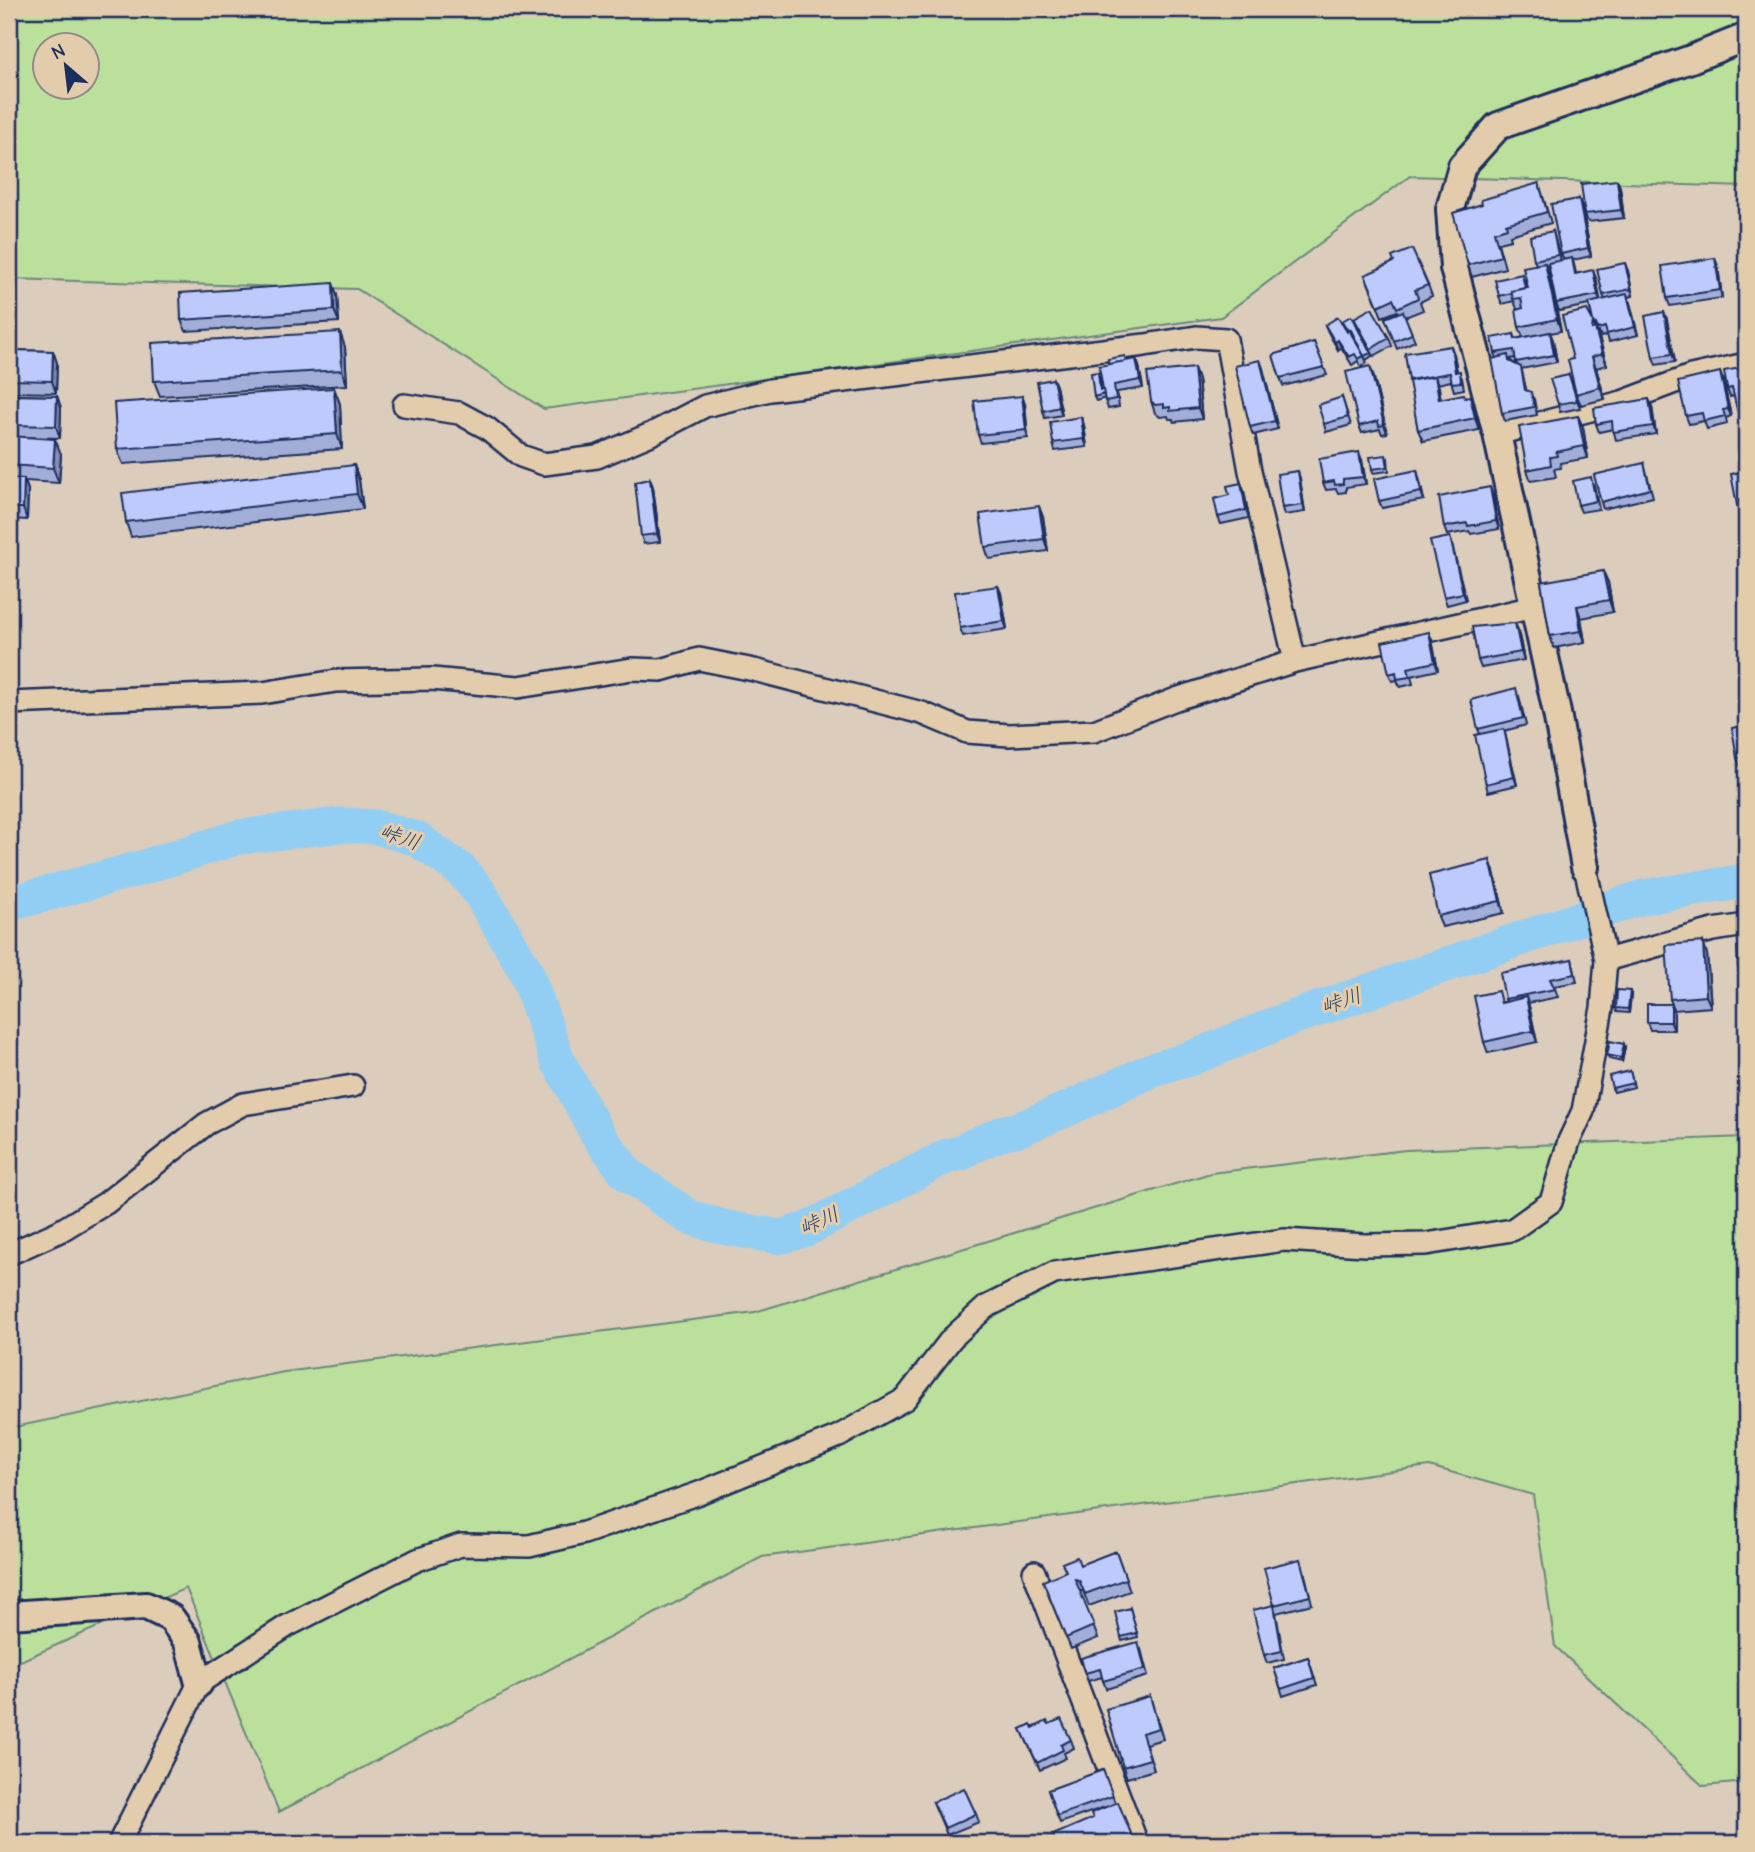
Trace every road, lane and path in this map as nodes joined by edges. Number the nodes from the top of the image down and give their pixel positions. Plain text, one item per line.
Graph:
1 (1746, 37) edge
2 (1746, 364) edge
3 (404, 405) dead end
4 (1497, 434) junction
5 (1534, 607) junction
6 (1296, 661) junction
7 (9, 703) edge
8 (1585, 867) joint
9 (1746, 925) edge
10 (1605, 960) junction
11 (353, 1086) dead end
12 (9, 1254) edge
13 (1034, 1572) dead end
14 (9, 1615) edge
15 (199, 1683) junction
16 (119, 1843) edge
17 (1137, 1843) edge

1 - 4 street
2 - 4 street
3 - 6 street
4 - 5 street
5 - 6 street
5 - 8 street
6 - 7 street
8 - 10 street
9 - 10 street
10 - 15 street
11 - 12 street
13 - 17 street
14 - 15 street
15 - 16 street

